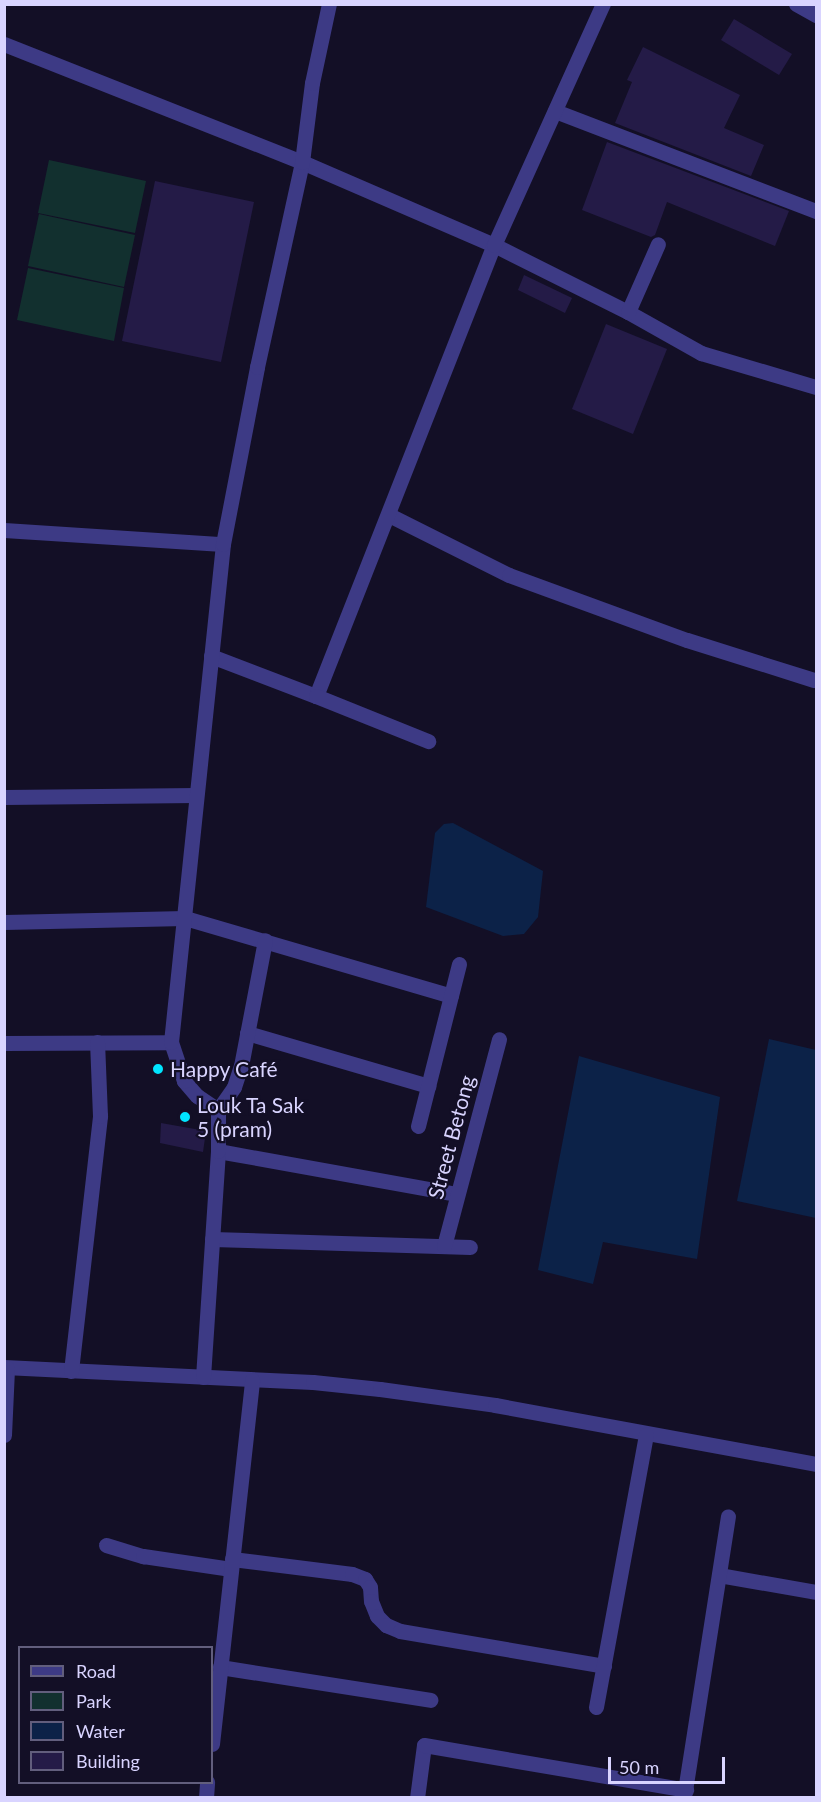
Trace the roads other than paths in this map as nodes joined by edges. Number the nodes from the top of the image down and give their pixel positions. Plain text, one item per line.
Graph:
1 (329, 4) edge
2 (603, 4) edge
3 (796, 4) edge
4 (816, 15) edge
5 (5, 46) edge
6 (555, 111) junction
7 (302, 162) junction
8 (816, 211) edge
9 (658, 244) dead end
10 (494, 245) junction
11 (628, 312) junction
12 (816, 387) edge
13 (388, 515) junction
14 (4, 530) edge
15 (223, 544) junction
16 (211, 656) junction
17 (814, 680) dead end
18 (316, 696) junction
19 (428, 741) dead end
20 (196, 795) junction
21 (4, 797) edge
22 (185, 918) junction
23 (4, 922) edge
24 (265, 940) junction
25 (459, 964) dead end
26 (451, 996) junction
27 (247, 1033) junction
28 (499, 1039) dead end
29 (97, 1042) junction
30 (171, 1042) junction
31 (4, 1043) edge
32 (428, 1086) junction
33 (218, 1110) junction
34 (418, 1126) dead end
35 (218, 1150) junction
36 (457, 1194) junction
37 (212, 1239) junction
38 (444, 1246) junction
39 (470, 1247) dead end
40 (6, 1368) edge
41 (71, 1371) junction
42 (203, 1377) junction
43 (252, 1380) junction
44 (4, 1435) edge
45 (646, 1435) junction
46 (816, 1464) edge
47 (728, 1516) dead end
48 (106, 1545) dead end
49 (231, 1564) junction
50 (719, 1575) junction
51 (816, 1592) edge
52 (604, 1666) junction
53 (220, 1667) junction
54 (430, 1700) dead end
55 (596, 1707) dead end
56 (213, 1709) edge
57 (685, 1793) edge
58 (417, 1797) edge

1 - 7 street
2 - 6 street
3 - 4 street
5 - 7 street
6 - 8 street
6 - 10 street
7 - 10 street
7 - 15 street
9 - 11 street
10 - 11 street
10 - 13 street
11 - 12 street
13 - 17 street
13 - 18 street
14 - 15 street
15 - 16 street
16 - 18 street
16 - 20 street
18 - 19 street
20 - 21 street
20 - 22 street
22 - 23 street
22 - 24 street
22 - 30 street
24 - 26 street
24 - 27 street
25 - 26 street
26 - 32 street
27 - 32 street
27 - 33 street
28 - 36 street, Street Betong
29 - 30 street
29 - 31 street
29 - 41 street
30 - 33 street
32 - 34 street
33 - 35 street
35 - 36 street
35 - 37 street
36 - 38 street, Street Betong
37 - 38 street
37 - 42 street
38 - 39 street
40 - 41 street
40 - 44 street
41 - 42 street
42 - 43 street
43 - 45 street
43 - 49 street
45 - 46 street
45 - 52 street
47 - 50 street
48 - 49 street
49 - 52 street
49 - 53 street
50 - 51 street
50 - 57 street
52 - 55 street
53 - 54 street
53 - 56 street
57 - 58 street

